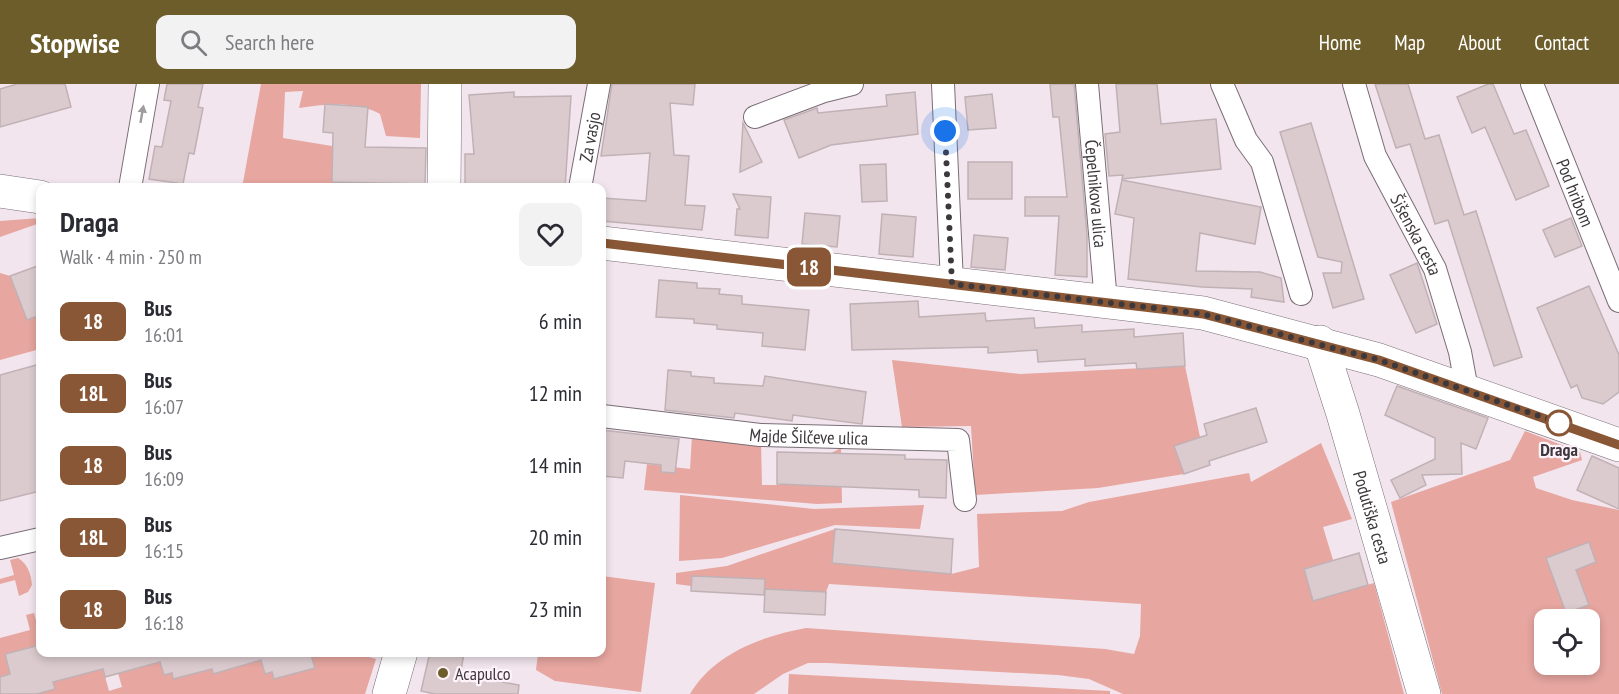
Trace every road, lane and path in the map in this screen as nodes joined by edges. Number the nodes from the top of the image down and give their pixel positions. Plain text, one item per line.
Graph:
1 (148, 84) edge
2 (445, 84) edge
3 (599, 84) edge
4 (852, 84) edge
5 (943, 84) edge
6 (1086, 84) edge
7 (1222, 84) edge
8 (1354, 84) edge
9 (1532, 84) edge
10 (755, 117) dead end
11 (131, 183) edge
12 (444, 183) edge
13 (581, 183) edge
14 (0, 191) edge
15 (36, 196) edge
16 (606, 243) edge
17 (952, 284) junction
18 (1301, 294) dead end
19 (1619, 301) edge
20 (1106, 302) junction
21 (1320, 342) junction
22 (1467, 390) junction
23 (606, 416) edge
24 (1618, 444) edge
25 (965, 500) dead end
26 (36, 540) edge
27 (0, 548) edge
28 (400, 657) edge
29 (389, 694) edge
30 (1424, 694) edge

11 -> 1 street
2 - 12 main road
3 - 13 street, Za vasjo
4 - 10 street
5 - 17 street
6 - 20 street, Čepelnikova ulica
7 - 18 street
8 - 22 street, Šišenska cesta
9 - 19 street, Pod hribom
14 - 15 main road
16 - 17 main road
17 - 20 main road
20 - 21 main road
21 - 22 main road
21 - 30 main road, Podutiška cesta
22 - 24 main road
23 - 25 street, Majde Šilčeve ulica
26 - 27 street
28 - 29 main road

